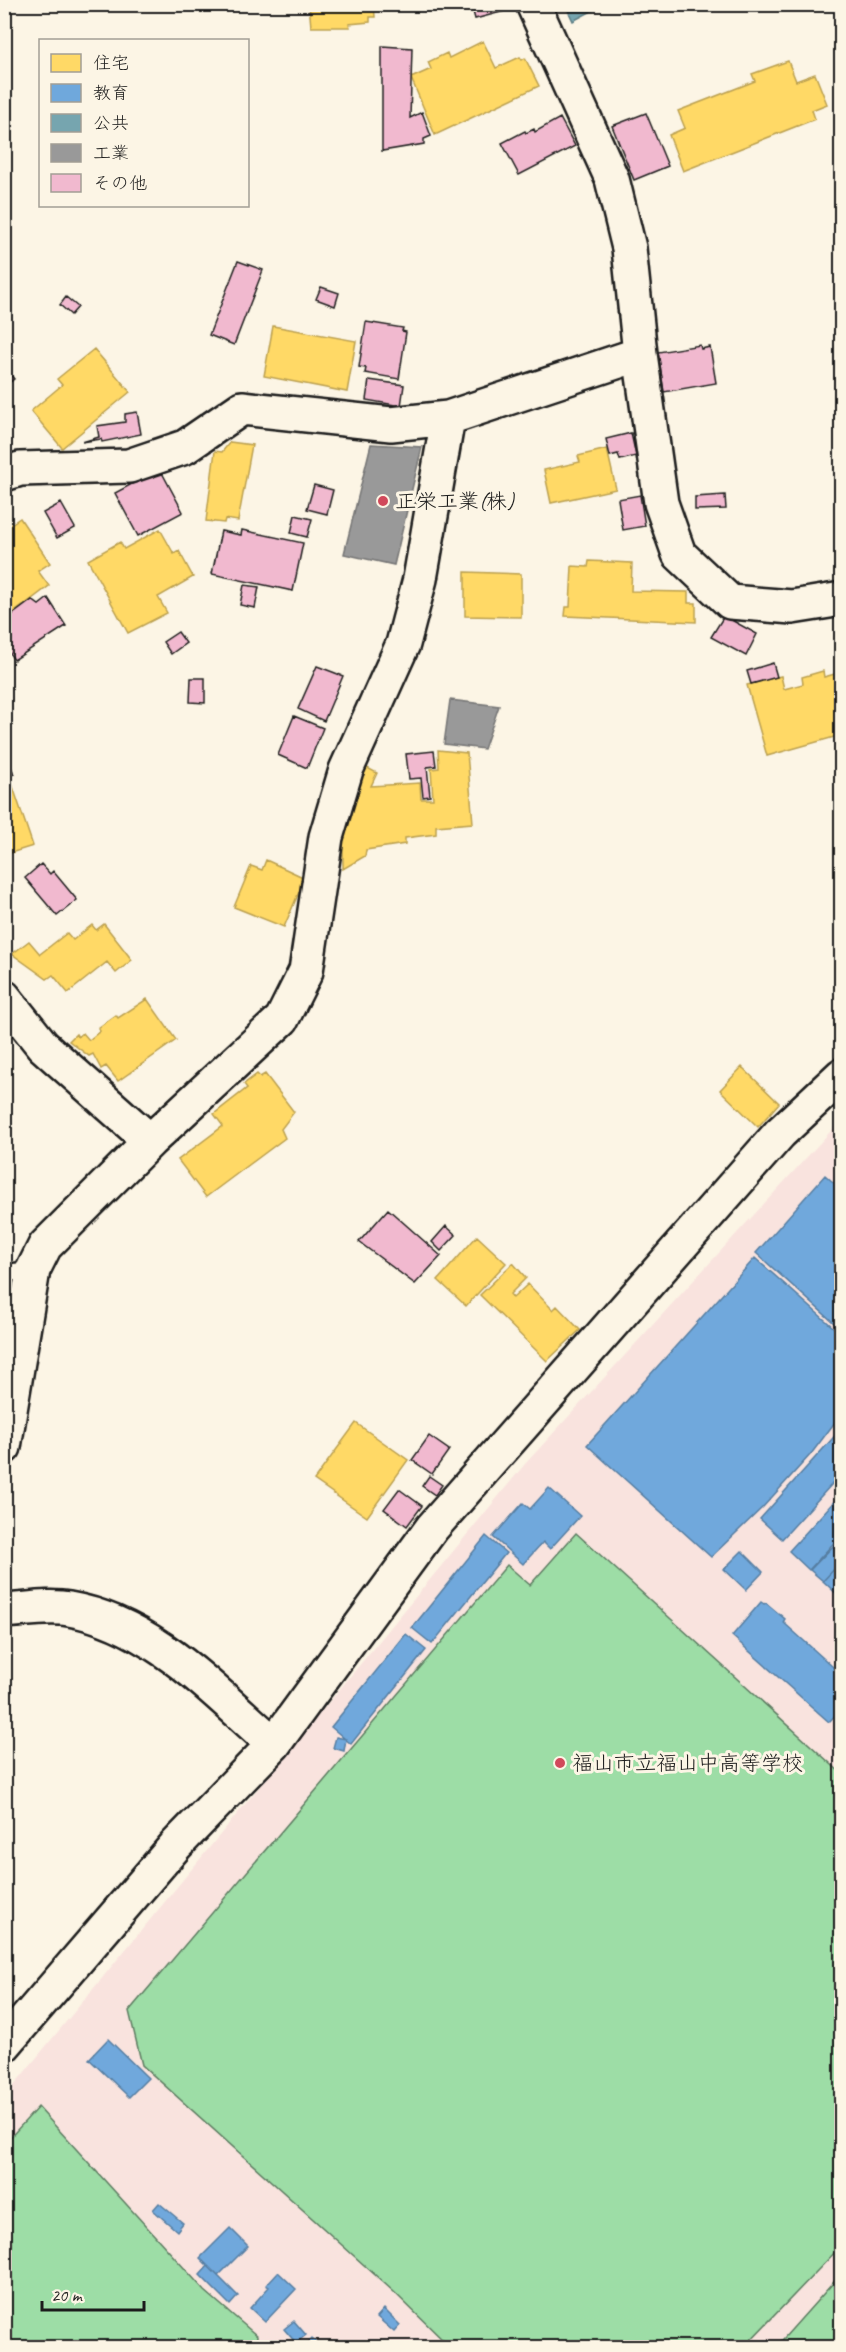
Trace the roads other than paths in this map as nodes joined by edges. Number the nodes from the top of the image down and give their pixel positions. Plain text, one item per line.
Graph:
1 (533, 4) edge
2 (640, 354) junction
3 (448, 418) junction
4 (4, 474) edge
5 (842, 599) edge
6 (4, 997) edge
7 (842, 1075) edge
8 (150, 1141) junction
9 (19, 1272) edge
10 (4, 1448) edge
11 (4, 1611) edge
12 (274, 1744) junction
13 (4, 2045) edge

1 - 2 street
2 - 3 street
2 - 5 street
3 - 4 street
3 - 8 street
6 - 8 street
7 - 12 street
8 - 9 street
9 - 10 street
11 - 12 street
12 - 13 street

